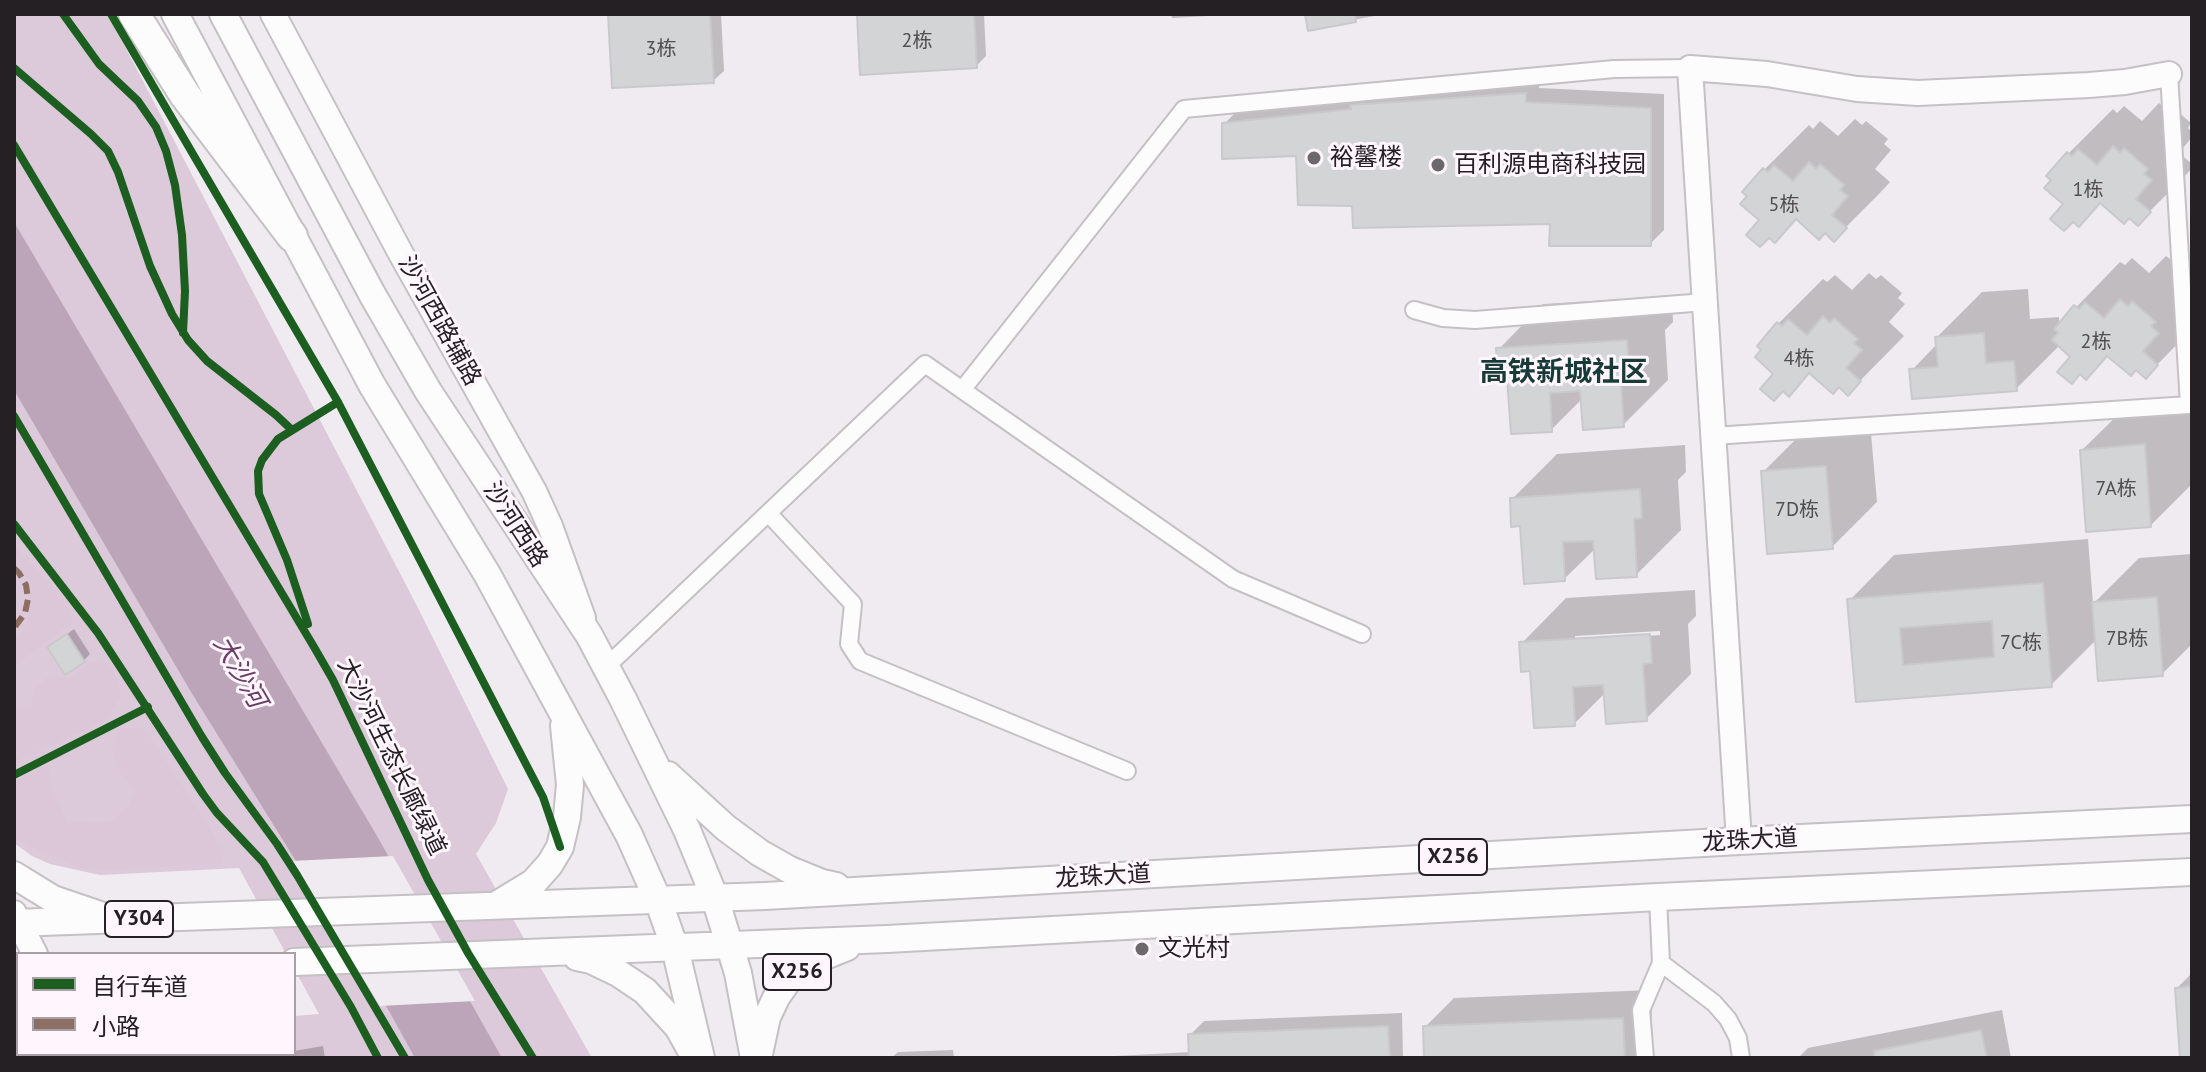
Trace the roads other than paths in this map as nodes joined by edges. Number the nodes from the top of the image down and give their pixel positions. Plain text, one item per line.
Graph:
1 (134, 14) edge
2 (175, 14) edge
3 (223, 14) edge
4 (273, 14) edge
5 (1690, 68) junction
6 (2169, 74) joint
7 (292, 236) junction
8 (1705, 302) junction
9 (1414, 310) dead end
10 (962, 390) junction
11 (1713, 436) junction
12 (768, 513) junction
13 (1362, 634) dead end
14 (589, 635) junction
15 (606, 667) junction
16 (559, 703) junction
17 (646, 747) junction
18 (1127, 771) dead end
19 (2192, 819) edge
20 (1739, 841) junction
21 (2192, 872) edge
22 (14, 875) edge
23 (855, 890) junction
24 (1658, 897) junction
25 (715, 898) junction
26 (658, 900) junction
27 (495, 906) junction
28 (16, 920) edge
29 (119, 920) junction
30 (887, 939) junction
31 (731, 946) junction
32 (675, 948) junction
33 (34, 952) edge
34 (558, 952) junction
35 (296, 962) edge
36 (1661, 963) junction
37 (694, 1058) edge
38 (701, 1058) edge
39 (756, 1058) edge
40 (1645, 1058) edge
41 (1741, 1058) edge

1 - 7 highway
2 - 7 main road, 沙河西路
3 - 14 main road, 沙河西路
4 - 14 street, 沙河西路辅路
5 - 6 street
5 - 8 street
5 - 10 street
6 - 11 street
7 - 16 main road, 沙河西路
8 - 9 street
8 - 11 street
10 - 12 street
10 - 13 street
11 - 20 street
12 - 15 street
12 - 18 street
14 - 15 main road, 沙河西路
15 - 17 main road, 沙河西路
16 - 26 main road, 沙河西路
16 - 27 main road
17 - 23 main road
17 - 25 main road, 沙河西路
19 - 20 main road, 龙珠大道 / X256
20 - 23 main road, 龙珠大道 / X256
21 - 24 main road, 龙珠大道 / X256
22 - 29 main road
23 - 25 main road, 龙珠大道 / X256
24 - 30 main road, 龙珠大道 / X256
24 - 36 street
25 - 26 main road, 龙珠大道 / X256
25 - 31 main road, 沙河西路
26 - 27 main road, 龙珠大道
26 - 32 main road, 沙河西路
27 - 29 main road, 龙珠大道 / Y304
28 - 29 main road, 龙珠大道 / Y304
28 - 33 street
30 - 31 main road, 龙珠大道 / X256
30 - 39 main road, X256
31 - 32 main road, 龙珠大道 / X256
31 - 39 main road, 沙河西路
32 - 34 main road, 龙珠大道
32 - 38 main road, 沙河西路
34 - 35 main road, 龙珠大道
34 - 37 main road
36 - 40 street
36 - 41 street

